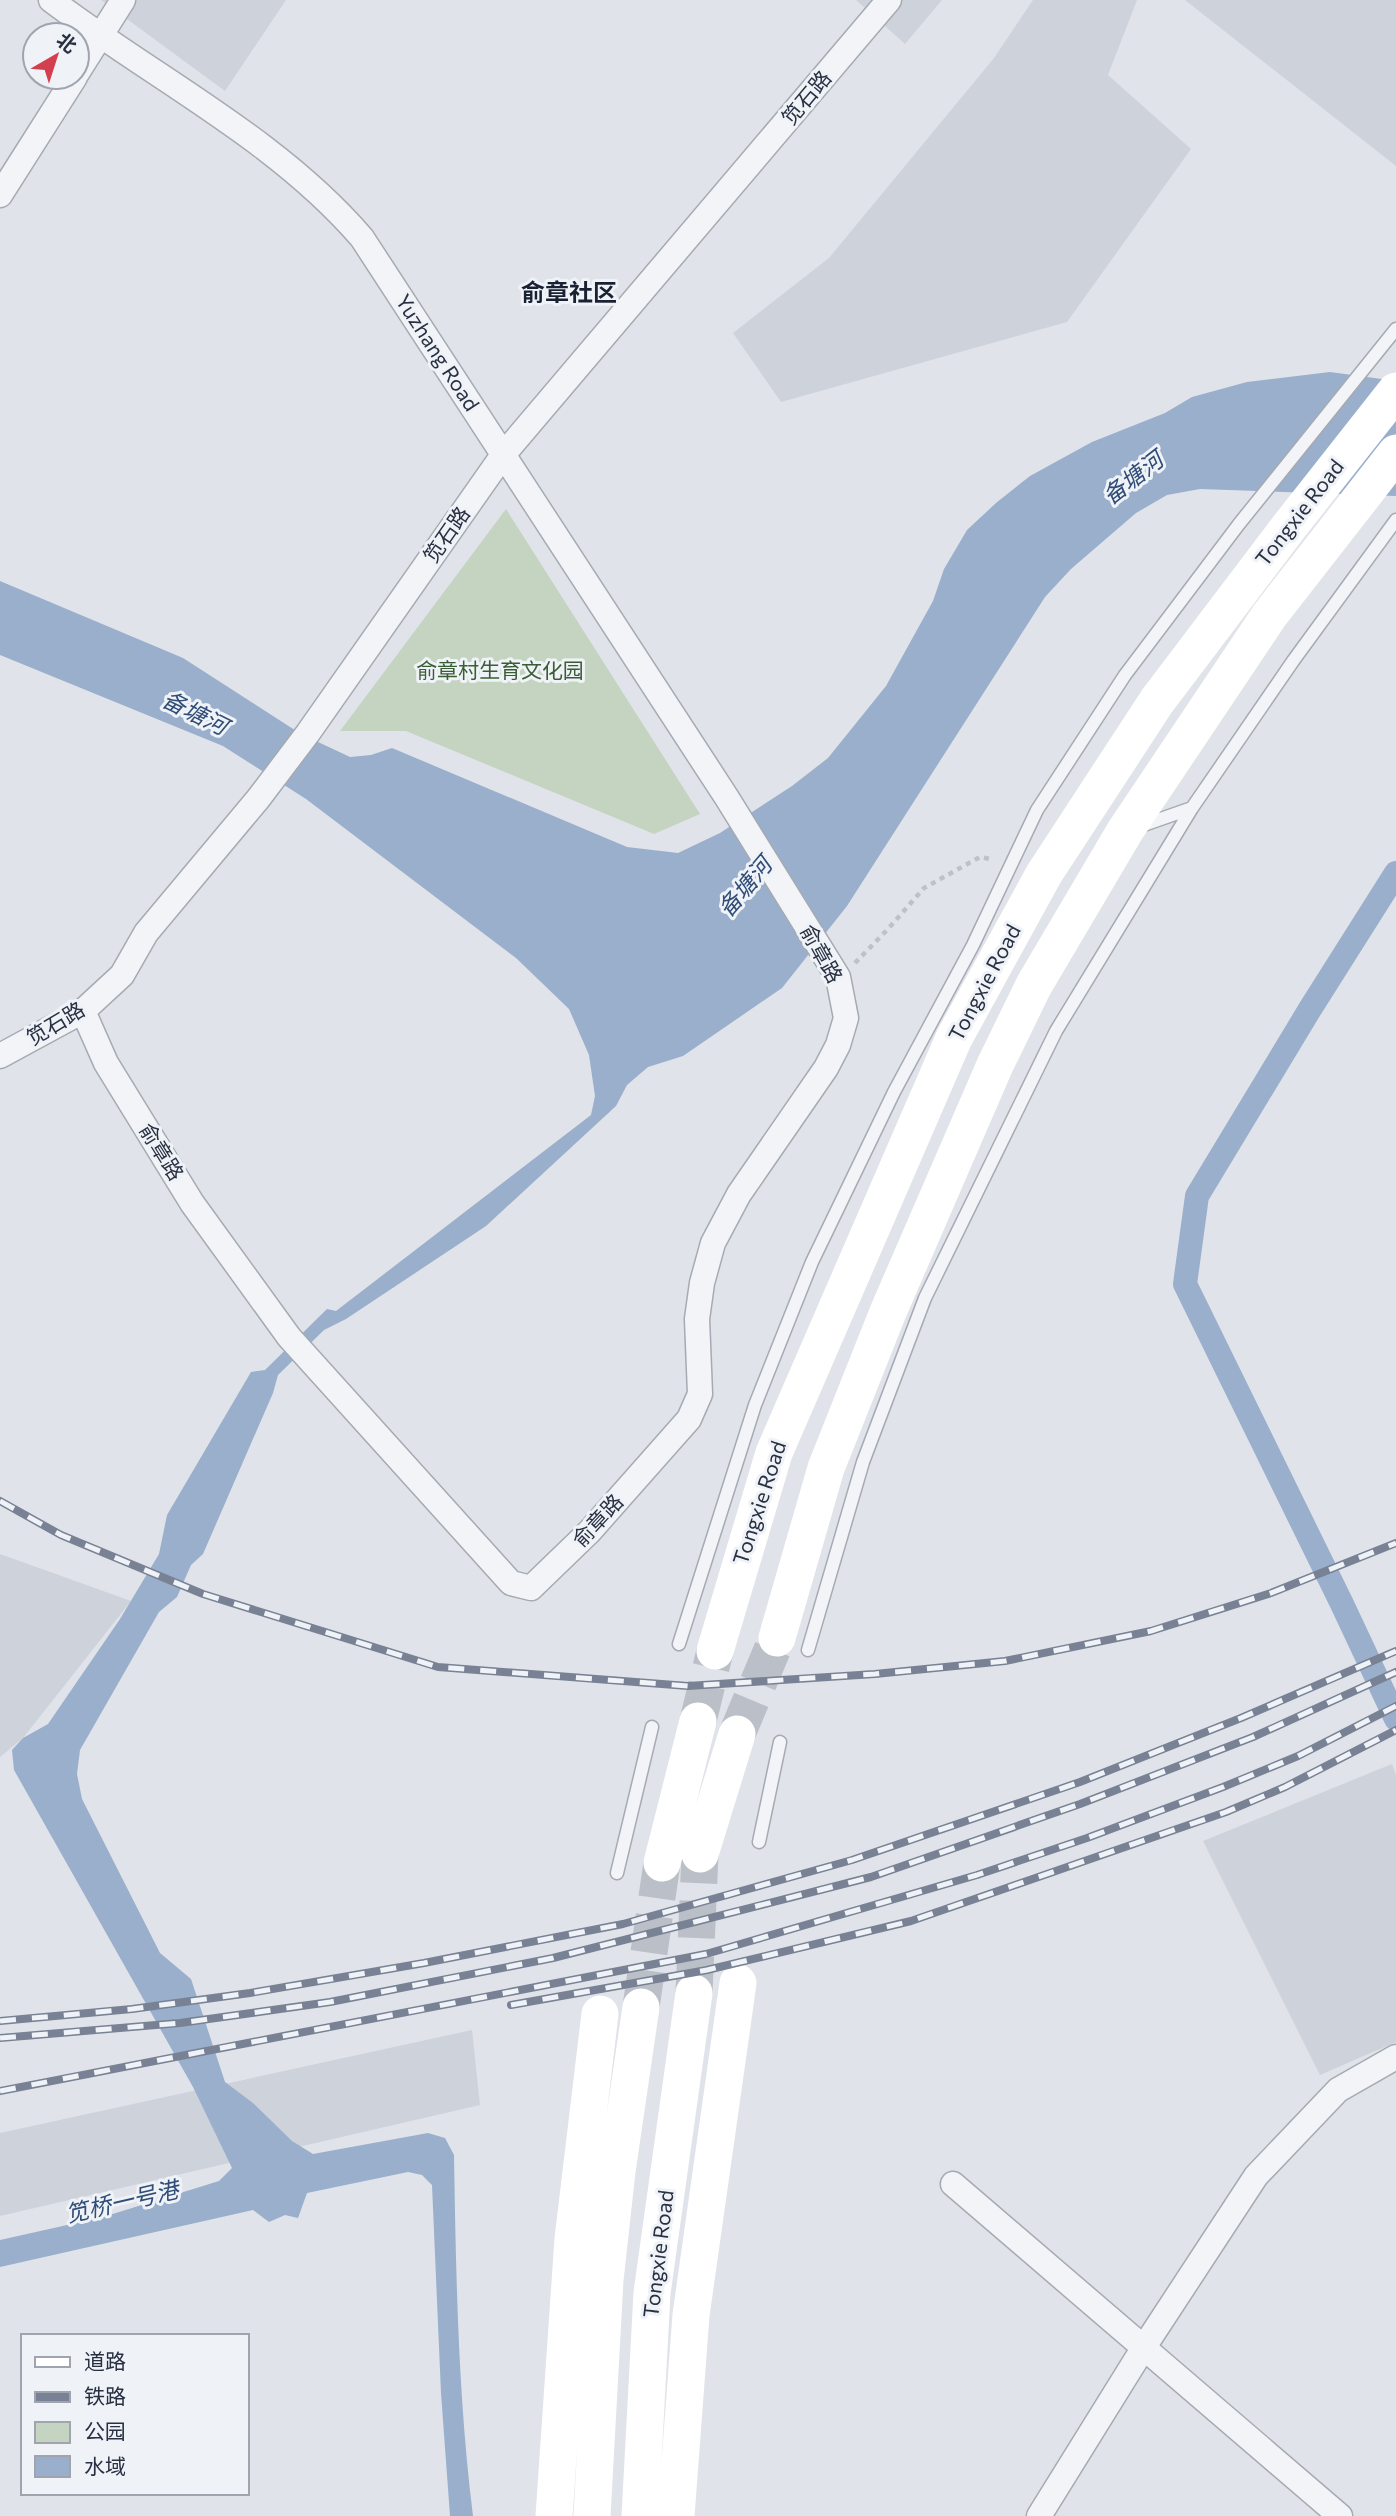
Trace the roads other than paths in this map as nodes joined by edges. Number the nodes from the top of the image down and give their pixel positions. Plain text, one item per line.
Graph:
1 (51, 0) edge
2 (123, 0) edge
3 (889, 0) edge
4 (100, 37) junction
5 (91, 51) edge
6 (66, 91) edge
7 (0, 195) edge
8 (1396, 329) edge
9 (1396, 391) edge
10 (1396, 453) edge
11 (503, 455) junction
12 (1396, 520) edge
13 (727, 798) joint
14 (1192, 808) junction
15 (1125, 831) junction
16 (83, 1011) junction
17 (0, 1056) edge
18 (679, 1644) dead end
19 (793, 1644) joint
20 (715, 1651) tunnel mouth
21 (698, 1721) tunnel mouth
22 (652, 1727) dead end
23 (737, 1734) tunnel mouth
24 (780, 1742) dead end
25 (759, 1842) dead end
26 (699, 1854) tunnel mouth
27 (662, 1863) tunnel mouth
28 (617, 1873) dead end
29 (738, 1983) dead end
30 (694, 1993) tunnel mouth
31 (641, 2007) tunnel mouth
32 (600, 2014) tunnel mouth
33 (1396, 2057) edge
34 (953, 2184) dead end
35 (1144, 2347) junction
36 (554, 2516) edge
37 (592, 2516) edge
38 (640, 2516) edge
39 (676, 2516) edge
40 (1039, 2516) edge
41 (1340, 2516) edge

1 - 4 street, Yuzhang Road
2 - 4 street
3 - 11 street, 笕石路
4 - 5 street
4 - 11 street, Yuzhang Road
6 - 7 street
8 - 18 lane
9 - 20 main road, Tongxie Road
10 - 15 main road, Tongxie Road
11 - 13 street, Yuzhang Road
11 - 16 street, 笕石路
12 - 14 lane
13 - 16 street, 俞章路
14 - 15 lane
14 - 19 lane
15 - 19 main road, Tongxie Road
16 - 17 street, 笕石路
21 - 27 main road
22 - 28 lane
23 - 26 main road
24 - 25 lane
29 - 39 main road
30 - 38 main road, Tongxie Road
31 - 37 main road
32 - 36 main road
33 - 35 street
34 - 35 street
35 - 40 street
35 - 41 street

